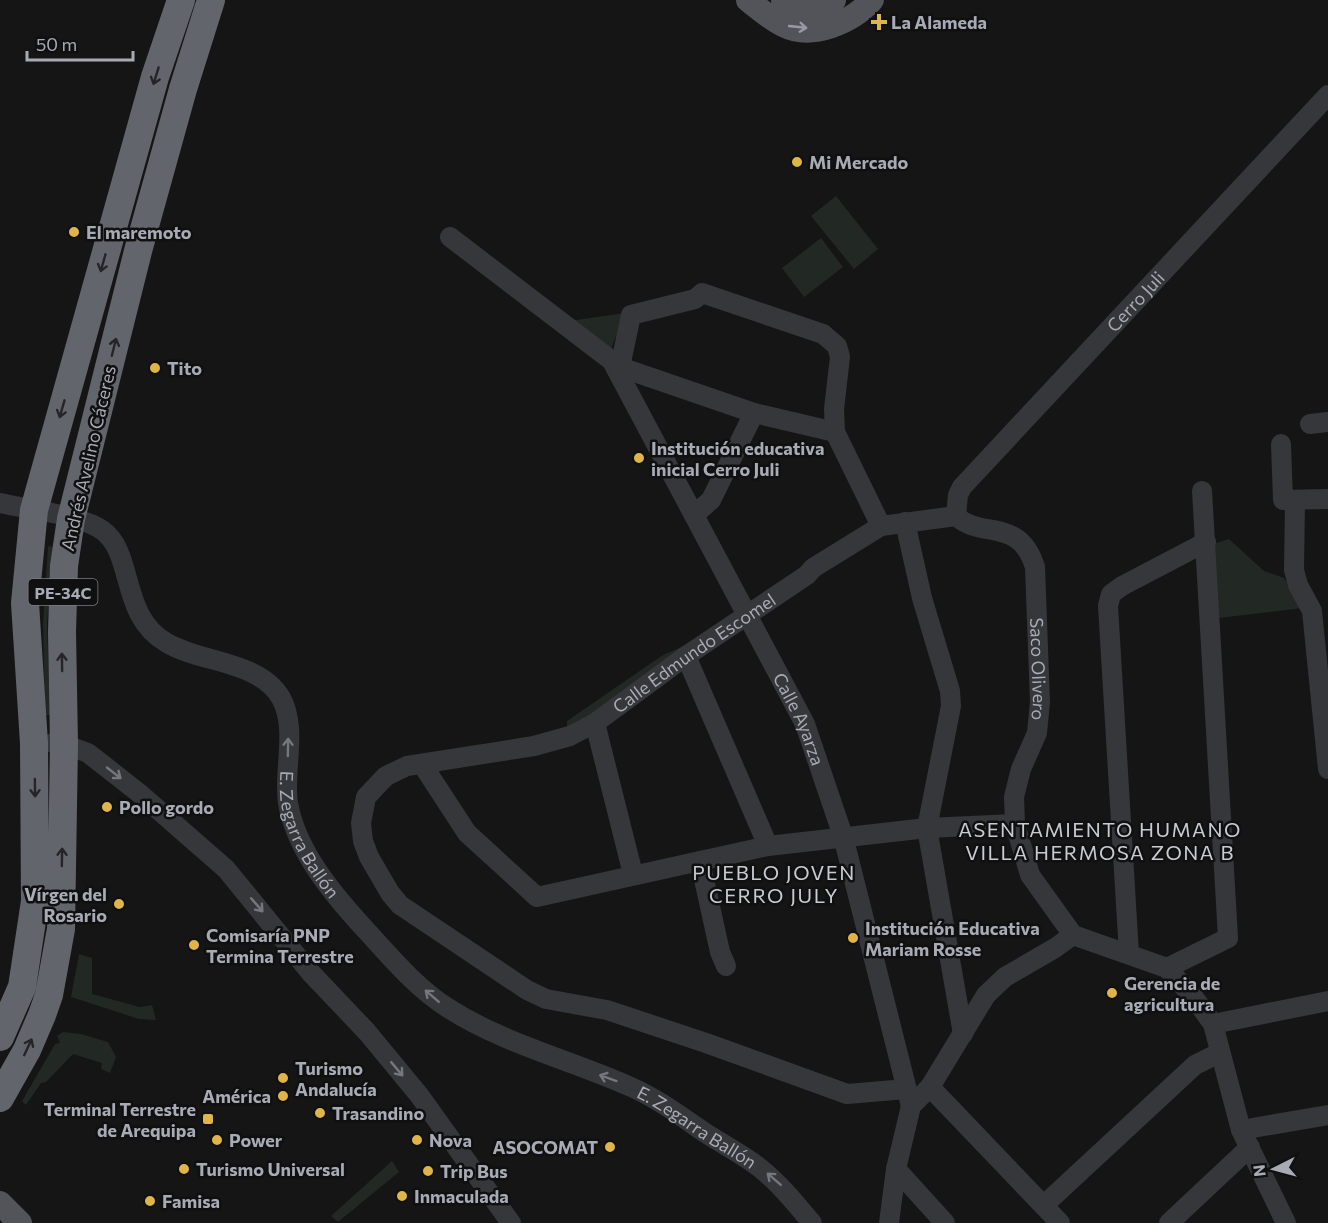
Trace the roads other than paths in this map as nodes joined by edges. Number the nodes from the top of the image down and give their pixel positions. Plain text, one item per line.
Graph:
1 (181, 0) edge
2 (211, 0) edge
3 (748, 0) edge
4 (783, 0) edge
5 (834, 0) edge
6 (872, 0) edge
7 (1328, 96) edge
8 (450, 237) dead end
9 (616, 365) junction
10 (754, 413) junction
11 (835, 432) junction
12 (1281, 444) dead end
13 (1202, 491) dead end
14 (1328, 499) edge
15 (1294, 502) junction
16 (0, 503) edge
17 (34, 510) junction
18 (694, 515) junction
19 (956, 516) junction
20 (71, 519) junction
21 (904, 522) junction
22 (881, 526) junction
23 (1206, 542) junction
24 (1320, 610) edge
25 (748, 613) junction
26 (686, 656) junction
27 (596, 723) junction
28 (34, 743) junction
29 (64, 744) junction
30 (422, 764) junction
31 (1328, 770) edge
32 (1015, 824) junction
33 (927, 828) junction
34 (843, 836) junction
35 (768, 846) junction
36 (700, 861) junction
37 (633, 874) junction
38 (1073, 935) junction
39 (1129, 954) junction
40 (726, 966) dead end
41 (1167, 968) junction
42 (1328, 1001) edge
43 (1213, 1024) junction
44 (963, 1034) junction
45 (0, 1037) edge
46 (1219, 1053) junction
47 (930, 1087) junction
48 (0, 1098) edge
49 (908, 1098) junction
50 (1328, 1115) edge
51 (1246, 1138) junction
52 (896, 1169) junction
53 (0, 1203) edge
54 (1044, 1205) junction
55 (20, 1223) edge
56 (511, 1223) edge
57 (813, 1223) edge
58 (889, 1223) edge
59 (945, 1223) edge
60 (1060, 1223) edge
61 (1169, 1223) edge
62 (1286, 1223) edge

1 -> 17 highway, Andrés Avelino Cáceres / PE-34C
20 -> 2 highway, Andrés Avelino Cáceres / PE-34C
3 -> 6 main road
4 - 5 main road
7 - 19 street, Cerro Juli
8 - 9 street
9 - 10 street
9 - 11 street
9 - 18 street, Calle Ayarza
10 - 11 street
10 - 18 street
11 - 22 street
12 - 15 street
13 - 23 street
14 - 15 street
15 - 24 street
16 - 17 street, E. Zegarra Ballón
17 - 20 street, E. Zegarra Ballón
17 - 28 highway, Andrés Avelino Cáceres / PE-34C
18 - 25 street, Calle Ayarza
19 - 21 street, Calle Edmundo Escomel
19 - 32 street, Saco Olivero
29 -> 20 highway, Andrés Avelino Cáceres / PE-34C
57 -> 20 street, E. Zegarra Ballón
21 - 22 street, Calle Edmundo Escomel
21 - 33 street
22 - 25 street, Calle Edmundo Escomel
23 - 39 street
23 - 41 street
24 - 31 street
25 - 26 street, Calle Edmundo Escomel
25 - 34 street, Calle Ayarza
26 - 27 street, Calle Edmundo Escomel
26 - 35 street
27 - 30 street, Calle Edmundo Escomel
27 - 37 street
28 - 29 street
28 -> 45 highway, Andrés Avelino Cáceres / PE-34C
48 -> 29 highway, Andrés Avelino Cáceres / PE-34C
29 -> 56 street
30 - 37 street
30 - 49 street, Calle Edmundo Escomel
32 - 33 street
32 - 38 street, Saco Olivero
33 - 34 street
33 - 44 street
34 - 35 street
34 - 49 street, Calle Ayarza
35 - 36 street
36 - 37 street
36 - 40 street
38 - 39 street
38 - 44 street
39 - 41 street
41 - 43 street
42 - 43 street
43 - 46 street
44 - 47 street
46 - 51 street
46 - 54 street
47 - 49 street
47 - 54 street
49 - 52 street
50 - 51 street
51 - 61 street
51 - 62 street
52 - 58 street
52 - 59 street
53 - 55 main road
54 - 60 street

